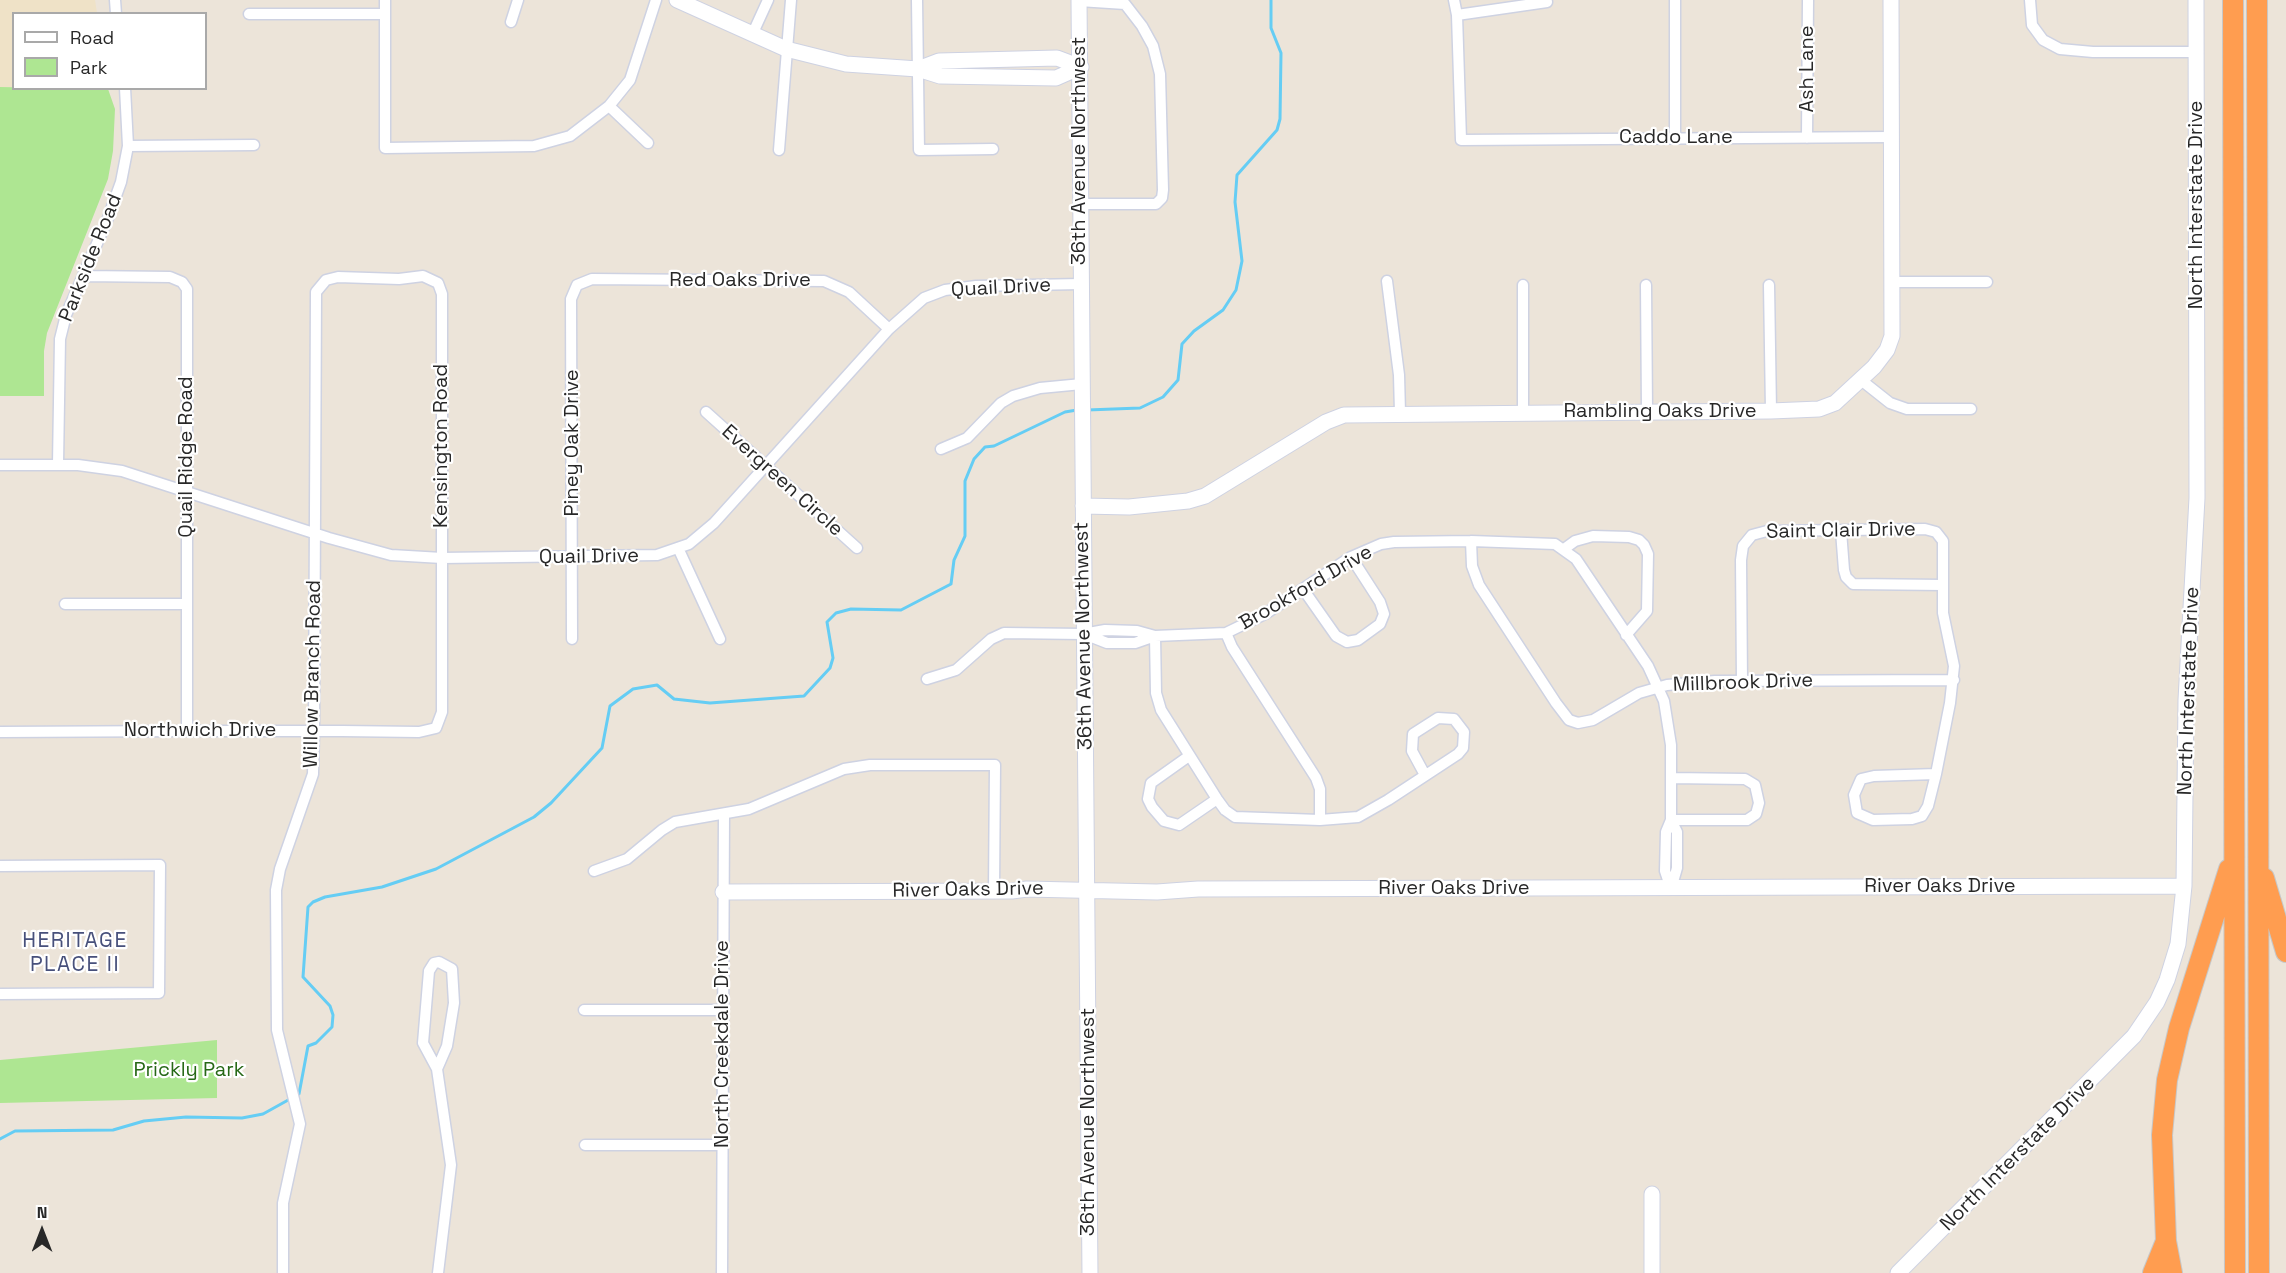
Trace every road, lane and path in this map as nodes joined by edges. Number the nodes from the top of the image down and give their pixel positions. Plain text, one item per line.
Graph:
1 (386, 0) edge
2 (518, 0) edge
3 (656, 0) edge
4 (676, 0) edge
5 (768, 0) edge
6 (791, 0) edge
7 (917, 0) edge
8 (1454, 0) edge
9 (1675, 0) edge
10 (1808, 0) edge
11 (1892, 0) edge
12 (2030, 0) edge
13 (2196, 0) edge
14 (2233, 0) edge
15 (2257, 0) edge
16 (1079, 1) edge
17 (1547, 2) dead end
18 (249, 14) dead end
19 (384, 14) junction
20 (1457, 15) junction
21 (511, 22) dead end
22 (752, 35) junction
23 (786, 49) junction
24 (2196, 52) junction
25 (1081, 67) junction
26 (918, 69) junction
27 (125, 90) edge
28 (609, 106) junction
29 (1891, 137) junction
30 (1675, 138) junction
31 (1807, 138) junction
32 (648, 143) dead end
33 (254, 145) dead end
34 (128, 146) junction
35 (993, 149) dead end
36 (779, 150) dead end
37 (1081, 204) junction
38 (84, 276) junction
39 (1387, 281) dead end
40 (323, 282) joint
41 (1892, 282) junction
42 (1986, 282) dead end
43 (1081, 284) junction
44 (577, 285) joint
45 (1523, 285) dead end
46 (1646, 285) dead end
47 (1769, 285) dead end
48 (889, 328) junction
49 (1861, 380) junction
50 (1082, 384) junction
51 (1971, 409) dead end
52 (1647, 411) junction
53 (1771, 411) junction
54 (706, 412) dead end
55 (1523, 412) junction
56 (1400, 413) junction
57 (941, 449) dead end
58 (58, 464) junction
59 (0, 465) edge
60 (765, 466) junction
61 (186, 491) junction
62 (1083, 506) junction
63 (1841, 531) junction
64 (314, 533) junction
65 (1471, 541) junction
66 (857, 548) dead end
67 (1564, 549) junction
68 (679, 550) junction
69 (1351, 557) junction
70 (442, 558) junction
71 (572, 558) junction
72 (1943, 585) junction
73 (1303, 589) junction
74 (65, 604) dead end
75 (187, 604) junction
76 (1226, 633) junction
77 (1083, 634) junction
78 (1626, 635) junction
79 (1155, 636) junction
80 (572, 639) dead end
81 (720, 639) dead end
82 (927, 679) dead end
83 (1954, 680) junction
84 (1742, 682) junction
85 (1658, 687) junction
86 (436, 728) joint
87 (187, 731) junction
88 (314, 731) junction
89 (0, 732) edge
90 (1190, 756) junction
91 (1936, 774) junction
92 (1425, 775) junction
93 (1671, 778) junction
94 (1216, 799) junction
95 (724, 814) junction
96 (1320, 820) junction
97 (1671, 820) junction
98 (2234, 855) junction
99 (2258, 855) junction
100 (0, 866) edge
101 (594, 871) dead end
102 (2184, 886) junction
103 (1087, 889) junction
104 (1671, 889) junction
105 (994, 891) junction
106 (723, 892) junction
107 (2286, 952) edge
108 (0, 993) edge
109 (584, 1010) dead end
110 (722, 1010) junction
111 (437, 1070) junction
112 (585, 1145) dead end
113 (722, 1145) junction
114 (1652, 1194) dead end
115 (2166, 1241) junction
116 (283, 1273) edge
117 (438, 1273) edge
118 (722, 1273) edge
119 (1090, 1273) edge
120 (1652, 1273) edge
121 (1898, 1273) edge
122 (2153, 1273) edge
123 (2172, 1273) edge
124 (2235, 1273) edge
125 (2259, 1273) edge

1 - 19 street
2 - 21 street
3 - 28 street
4 - 22 street
5 - 22 street
6 - 23 street
7 - 26 street
8 - 20 street
9 - 30 street
10 - 31 street, Ash Lane
11 - 29 street, Rambling Oaks Drive
12 - 24 street
13 - 24 street, North Interstate Drive
14 - 98 highway
15 - 99 highway
16 - 25 street, 36th Avenue Northwest
16 - 37 street
17 - 20 street
18 - 19 street
19 - 28 street
20 - 30 street, Caddo Lane
22 - 23 street
23 - 26 street
23 - 36 street
24 - 102 street, North Interstate Drive
25 - 26 street
25 - 37 street, 36th Avenue Northwest
26 - 35 street
27 - 34 street, Parkside Road
28 - 32 street
29 - 31 street, Caddo Lane
29 - 41 street, Rambling Oaks Drive
30 - 31 street, Caddo Lane
33 - 34 street
34 - 38 street, Parkside Road
37 - 43 street, 36th Avenue Northwest
38 - 58 street, Parkside Road
38 - 61 street, Quail Ridge Road
39 - 56 street
40 - 64 street, Willow Branch Road
40 - 70 street, Kensington Road
41 - 42 street
41 - 49 street, Rambling Oaks Drive
43 - 48 street, Quail Drive
43 - 50 street, 36th Avenue Northwest
44 - 48 street, Red Oaks Drive
44 - 71 street, Piney Oak Drive
45 - 55 street
46 - 52 street
47 - 53 street
48 - 60 street, Quail Drive
49 - 51 street
49 - 53 street, Rambling Oaks Drive
50 - 57 street
50 - 62 street, 36th Avenue Northwest
52 - 53 street, Rambling Oaks Drive
52 - 55 street, Rambling Oaks Drive
54 - 60 street, Evergreen Circle
55 - 56 street, Rambling Oaks Drive
56 - 62 street, Rambling Oaks Drive
58 - 59 street, Quail Drive
58 - 61 street, Quail Drive
60 - 66 street, Evergreen Circle
60 - 68 street, Quail Drive
61 - 64 street, Quail Drive
61 - 75 street, Quail Ridge Road
62 - 77 street, 36th Avenue Northwest
63 - 72 street
63 - 72 street, Saint Clair Drive
63 - 84 street, Saint Clair Drive
64 - 70 street, Quail Drive
64 - 88 street, Willow Branch Road
65 - 67 street, Brookford Drive
65 - 69 street, Brookford Drive
65 - 85 street, Millbrook Drive
67 - 78 street
67 - 78 street
68 - 71 street, Quail Drive
68 - 81 street
69 - 73 street, Brookford Drive
69 - 73 street
70 - 71 street, Quail Drive
70 - 86 street, Kensington Road
71 - 80 street, Piney Oak Drive
72 - 83 street
73 - 76 street, Brookford Drive
74 - 75 street
75 - 87 street, Quail Ridge Road
76 - 79 street, Brookford Drive
76 - 96 street
77 - 79 street, Brookford Drive
77 - 82 street, Brookford Drive
77 - 103 street, 36th Avenue Northwest
78 - 85 street
79 - 90 street
83 - 84 street, Millbrook Drive
83 - 91 street
84 - 85 street, Millbrook Drive
85 - 93 street
86 - 88 street, Northwich Drive
87 - 88 street, Northwich Drive
87 - 89 street, Northwich Drive
88 - 116 street, Willow Branch Road
90 - 94 street
90 - 94 street
91 - 91 street
92 - 92 street
92 - 96 street
93 - 97 street
93 - 97 street
94 - 96 street
95 - 101 street
95 - 105 street
95 - 106 street, North Creekdale Drive
97 - 104 street
98 - 115 highway
98 - 124 highway
99 - 107 highway
99 - 125 highway
100 - 108 street
102 - 104 street, River Oaks Drive
102 - 121 street, North Interstate Drive
103 - 104 street, River Oaks Drive
103 - 105 street, River Oaks Drive
103 - 119 street, 36th Avenue Northwest
105 - 106 street, River Oaks Drive
106 - 110 street, North Creekdale Drive
109 - 110 street
110 - 113 street, North Creekdale Drive
111 - 111 street
111 - 117 street
112 - 113 street
113 - 118 street, North Creekdale Drive
114 - 120 street
115 - 122 highway
115 - 123 highway

